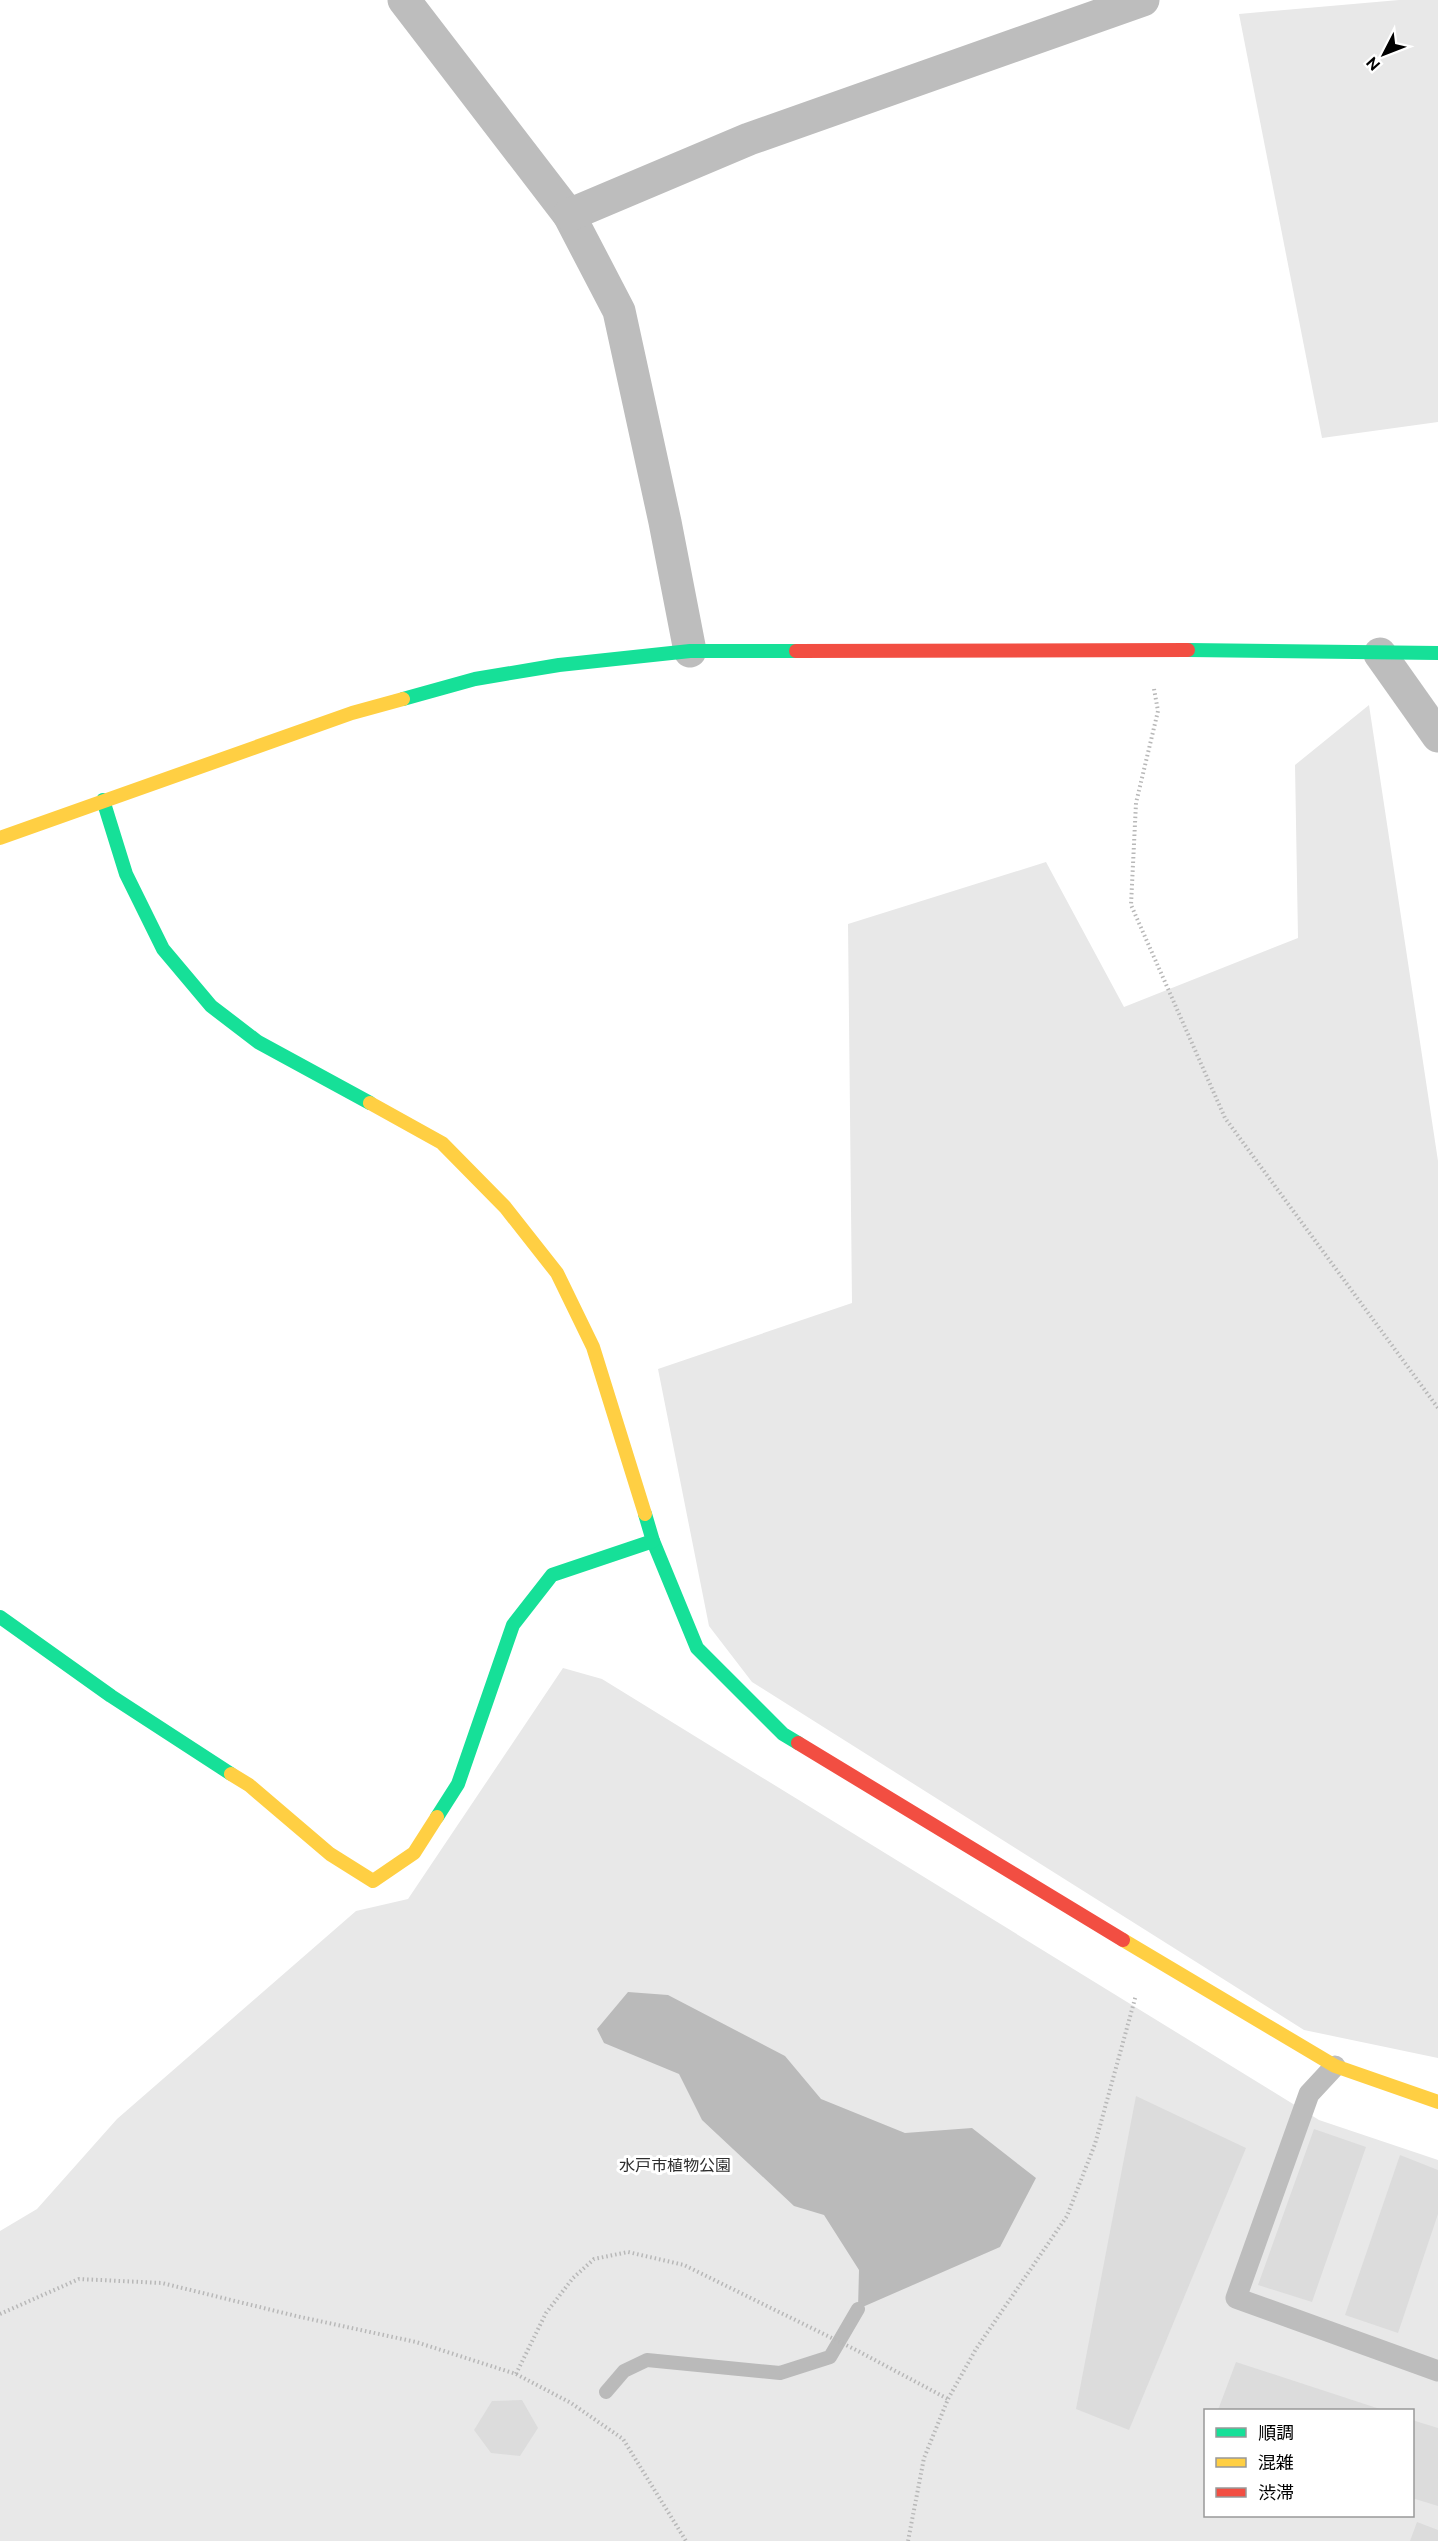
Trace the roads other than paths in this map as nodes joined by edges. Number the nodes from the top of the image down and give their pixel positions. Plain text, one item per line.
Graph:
1 (404, 0) edge
2 (1143, 0) edge
3 (569, 215) junction
4 (690, 651) junction
5 (1438, 653) edge
6 (1380, 654) junction
7 (1438, 736) edge
8 (103, 800) junction
9 (0, 838) edge
10 (653, 1541) junction
11 (0, 1617) edge
12 (1335, 2066) junction
13 (1438, 2102) edge
14 (1438, 2371) edge

1 - 3 street
2 - 3 street
3 - 4 street
4 - 6 street
4 - 8 street
5 - 6 street
6 - 7 street
8 - 9 street
8 - 10 street
10 - 11 street
10 - 12 street
12 - 13 street
12 - 14 lane

